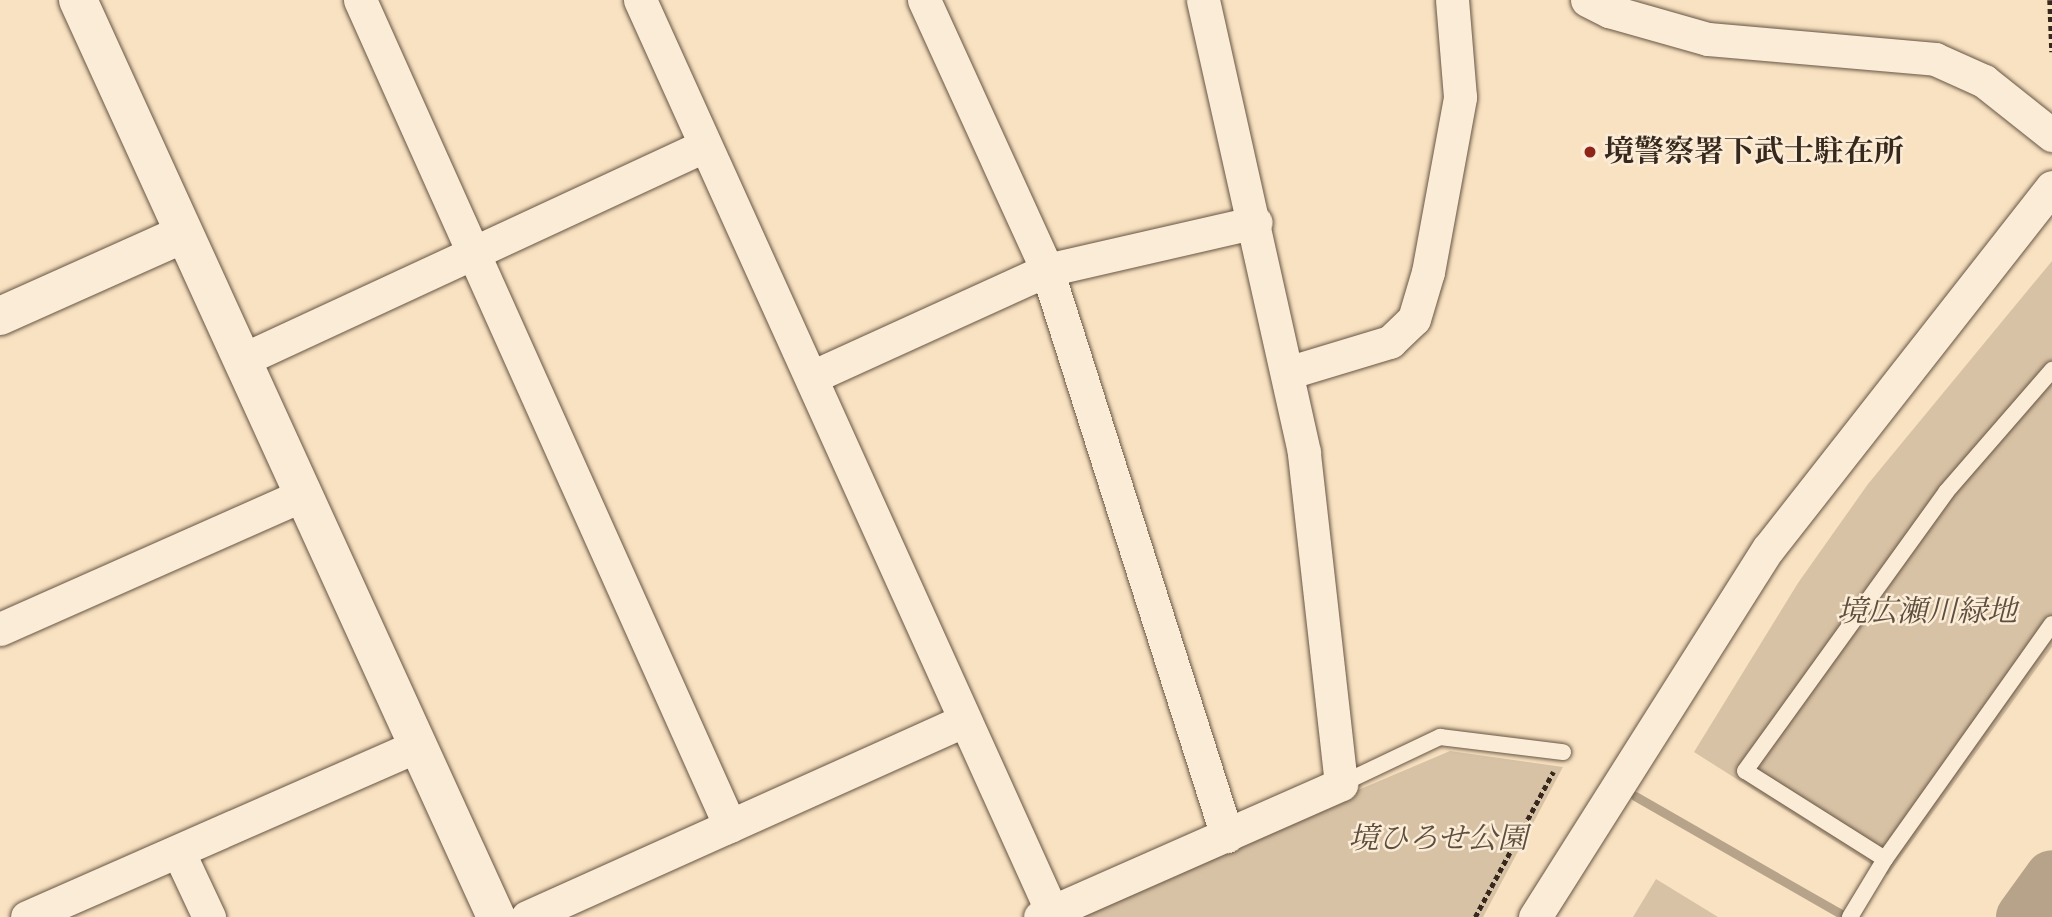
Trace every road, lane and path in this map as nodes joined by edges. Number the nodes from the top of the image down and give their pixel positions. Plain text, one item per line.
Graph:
1 (78, 0) edge
2 (360, 0) edge
3 (640, 0) edge
4 (924, 0) edge
5 (1203, 0) edge
6 (1452, 0) edge
7 (1587, 0) edge
8 (2050, 0) edge
9 (2052, 52) edge
10 (2052, 135) edge
11 (704, 146) junction
12 (2052, 187) edge
13 (1256, 222) junction
14 (183, 234) junction
15 (473, 252) junction
16 (1047, 270) junction
17 (0, 316) edge
18 (242, 360) junction
19 (2052, 370) edge
20 (1287, 373) junction
21 (812, 377) junction
22 (302, 495) junction
23 (2052, 624) edge
24 (0, 629) edge
25 (964, 721) junction
26 (417, 746) junction
27 (1563, 752) joint
28 (1341, 784) junction
29 (730, 826) junction
30 (1227, 836) junction
31 (179, 853) junction
32 (1885, 859) junction
33 (1046, 914) edge
34 (27, 917) edge
35 (209, 917) edge
36 (496, 917) edge
37 (527, 917) edge
38 (1475, 917) edge
39 (1535, 917) edge
40 (1850, 917) edge

1 - 14 street
2 - 15 street
3 - 11 street
4 - 16 street
5 - 13 street
6 - 20 street
7 - 10 street
8 - 9 path
11 - 15 street
11 - 21 street
12 - 39 street
13 - 16 street
13 - 20 street
14 - 17 street
14 - 18 street
15 - 18 street
15 - 29 street
16 - 21 street
16 - 30 street
18 - 22 street
19 - 32 lane
20 - 28 street
21 - 25 street
22 - 24 street
22 - 26 street
23 - 32 lane
25 - 29 street
25 - 33 street
26 - 31 street
26 - 36 street
27 - 28 lane
27 - 38 path
28 - 30 street
29 - 37 street
30 - 33 street
31 - 34 street
31 - 35 street
32 - 40 lane

